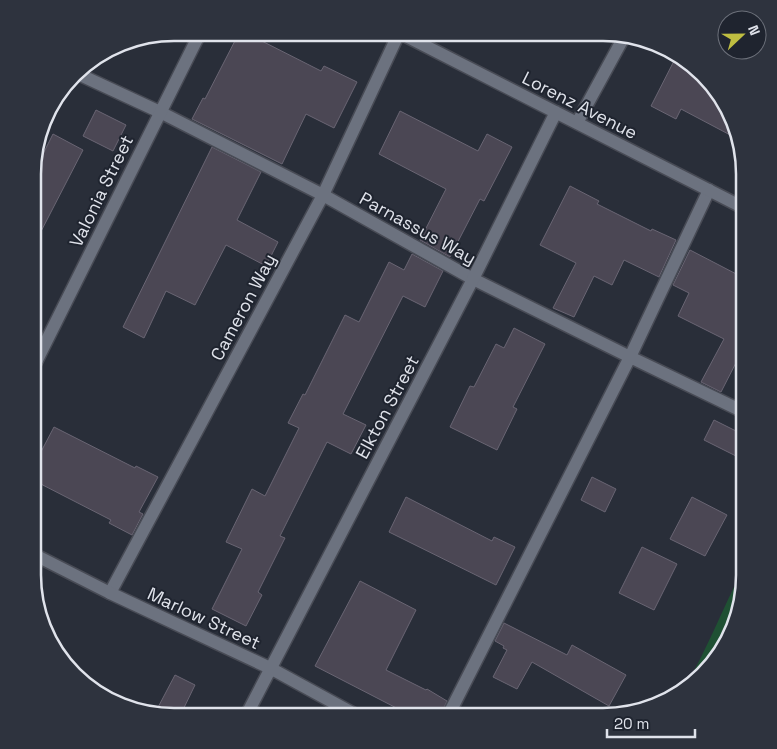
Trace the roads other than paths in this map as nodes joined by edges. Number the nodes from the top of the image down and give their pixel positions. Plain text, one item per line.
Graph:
1 (196, 41) edge
2 (396, 42) edge
3 (417, 42) edge
4 (621, 43) edge
5 (84, 77) edge
6 (160, 112) junction
7 (556, 112) junction
8 (577, 123) junction
9 (709, 190) junction
10 (323, 195) junction
11 (735, 203) edge
12 (473, 279) junction
13 (41, 351) edge
14 (630, 357) junction
15 (735, 408) edge
16 (42, 559) edge
17 (110, 593) junction
18 (270, 668) junction
19 (250, 707) edge
20 (342, 707) edge
21 (453, 707) edge

1 - 6 street, Valonia Street
2 - 10 street, Cameron Way
3 - 7 street, Lorenz Avenue
4 - 8 street
5 - 6 street, Parnassus Way
6 - 10 street, Parnassus Way
6 - 13 street, Valonia Street
7 - 8 street, Lorenz Avenue
7 - 12 street, Elkton Street
8 - 9 street, Lorenz Avenue
9 - 11 street, Lorenz Avenue
9 - 14 street
10 - 12 street, Parnassus Way
10 - 17 street, Cameron Way
12 - 14 street, Parnassus Way
12 - 18 street, Elkton Street
14 - 15 street, Parnassus Way
14 - 21 street
16 - 17 street, Marlow Street
17 - 18 street, Marlow Street
18 - 19 street, Elkton Street
18 - 20 street, Marlow Street

